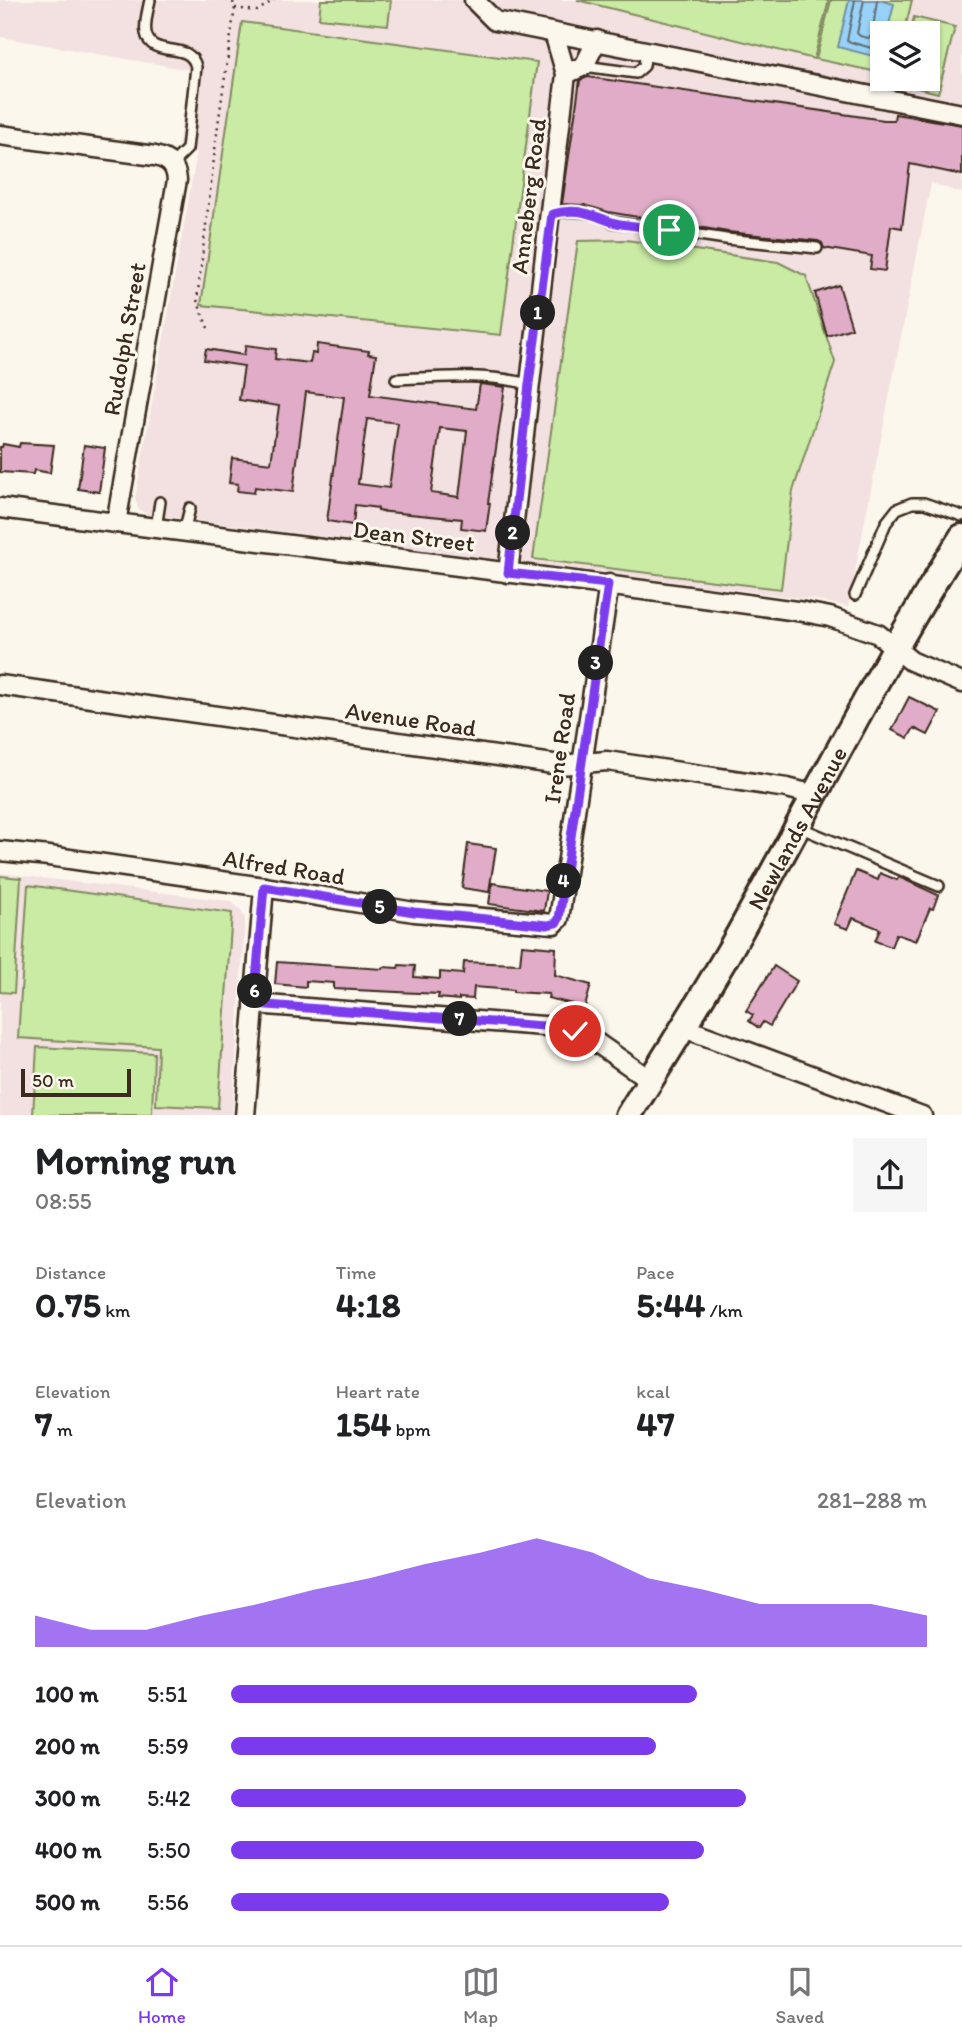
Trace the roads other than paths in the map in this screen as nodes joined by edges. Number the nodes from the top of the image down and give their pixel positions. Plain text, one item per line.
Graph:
1 (150, 0) edge
2 (474, 0) edge
3 (554, 33) junction
4 (597, 40) junction
5 (646, 50) junction
6 (584, 66) junction
7 (566, 74) junction
8 (962, 114) edge
9 (0, 135) edge
10 (172, 164) junction
11 (552, 214) junction
12 (817, 248) dead end
13 (396, 379) dead end
14 (529, 384) junction
15 (160, 502) dead end
16 (0, 508) edge
17 (190, 508) dead end
18 (962, 516) edge
19 (116, 523) junction
20 (156, 528) junction
21 (184, 532) junction
22 (962, 537) edge
23 (508, 573) junction
24 (608, 584) junction
25 (855, 595) dead end
26 (896, 648) junction
27 (962, 683) edge
28 (0, 685) edge
29 (581, 762) junction
30 (815, 795) junction
31 (798, 826) junction
32 (0, 851) edge
33 (939, 886) dead end
34 (264, 887) junction
35 (559, 919) joint
36 (254, 1004) junction
37 (684, 1028) junction
38 (650, 1080) junction
39 (244, 1115) edge
40 (629, 1115) edge
41 (922, 1115) edge

1 - 10 lane
2 - 3 street
3 - 4 street
3 - 7 street, Anneberg Road
4 - 5 street
4 - 6 street
5 - 6 lane
5 - 8 street
6 - 7 street
7 - 11 street, Anneberg Road
9 - 10 street
10 - 19 street, Rudolph Street
11 - 12 lane
11 - 14 street, Anneberg Road
13 - 14 lane
14 - 23 street, Anneberg Road
15 - 20 lane
16 - 19 street, Dean Street
17 - 21 lane
18 - 25 lane
19 - 20 street, Dean Street
20 - 21 street, Dean Street
21 - 23 street, Dean Street
22 - 26 main road, Newlands Avenue
23 - 24 street, Dean Street
24 - 26 street, Dean Street
24 - 29 street, Irene Road
26 - 27 street, Dean Street
26 - 30 main road, Newlands Avenue
28 - 29 street, Avenue Road
29 - 30 street, Avenue Road
29 - 35 street, Irene Road
30 - 31 main road, Newlands Avenue
31 - 33 lane
31 - 37 main road, Newlands Avenue
32 - 34 street, Alfred Road
34 - 35 street, Alfred Road
34 - 36 street
36 - 38 street
36 - 39 street
37 - 38 main road, Newlands Avenue
37 - 41 street
38 - 40 main road, Newlands Avenue

